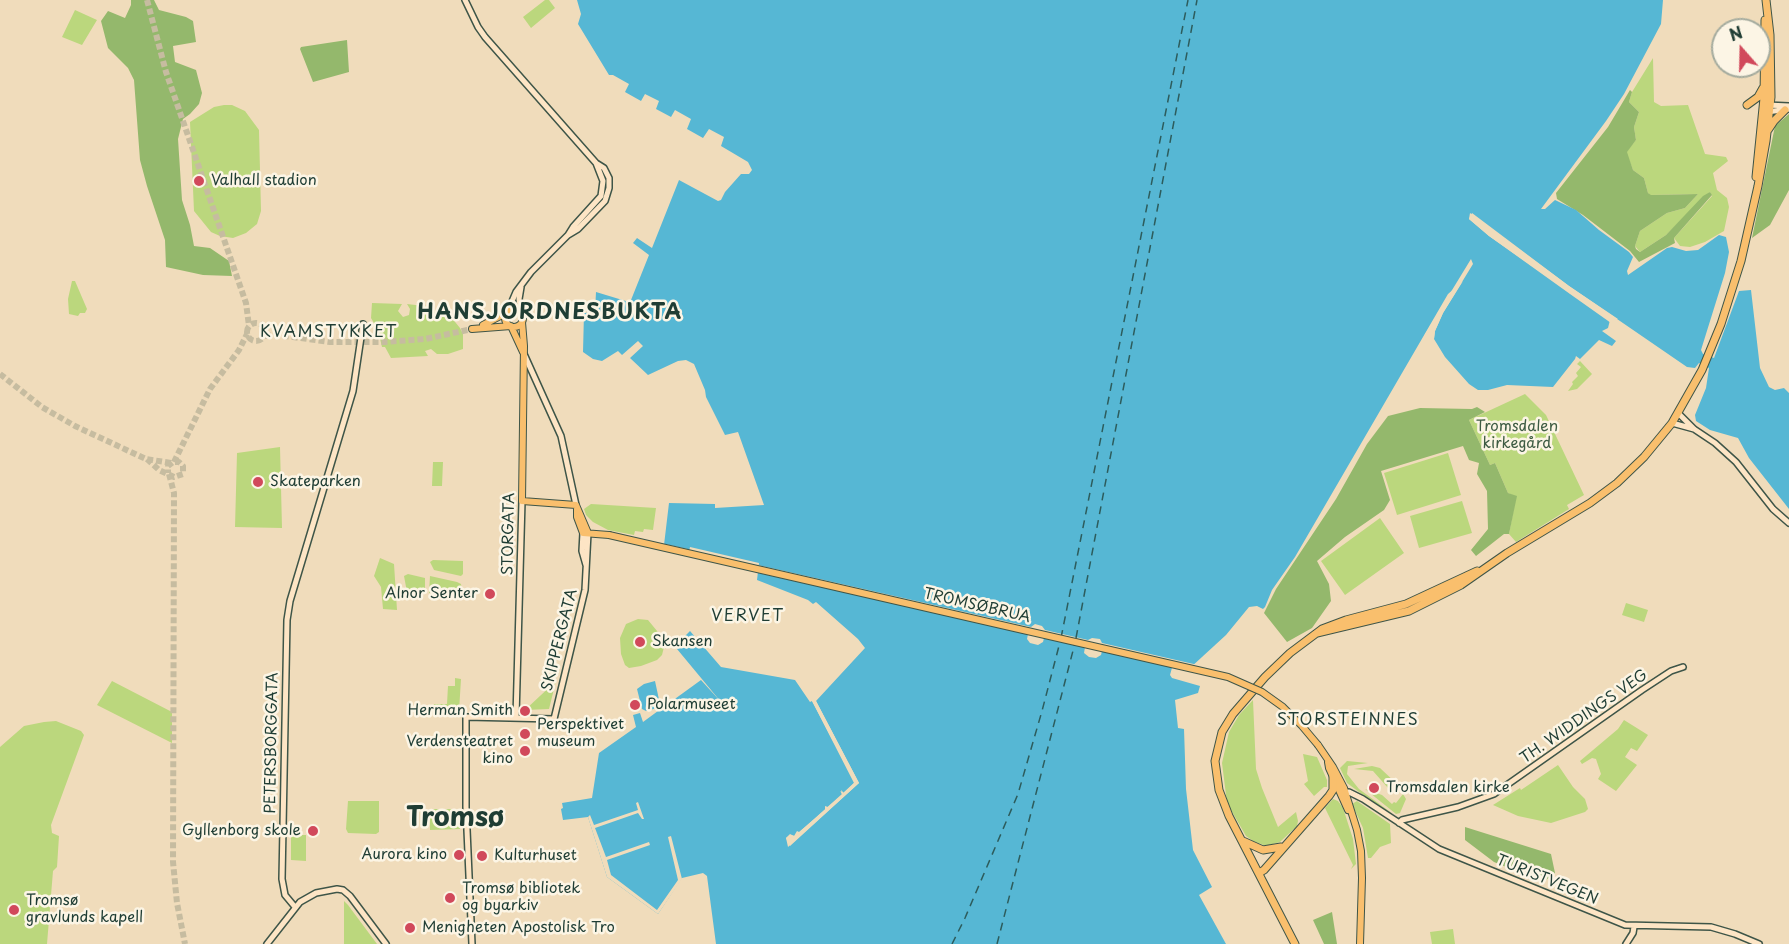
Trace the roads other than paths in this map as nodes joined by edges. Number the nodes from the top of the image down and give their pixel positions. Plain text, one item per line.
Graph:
1 (465, 0) edge
2 (1766, 0) edge
3 (1765, 82) junction
4 (1747, 105) dead end
5 (1766, 108) junction
6 (1788, 109) edge
7 (1767, 133) junction
8 (1754, 203) junction
9 (522, 285) junction
10 (520, 312) junction
11 (507, 313) junction
12 (522, 322) junction
13 (363, 324) dead end
14 (510, 326) junction
15 (523, 352) junction
16 (1678, 413) junction
17 (1672, 423) junction
18 (1694, 429) junction
19 (522, 501) junction
20 (577, 507) junction
21 (1789, 524) edge
22 (585, 533) junction
23 (1683, 667) dead end
24 (516, 717) junction
25 (1328, 761) junction
26 (1333, 777) junction
27 (1343, 793) junction
28 (1399, 823) junction
29 (1242, 840) junction
30 (1288, 843) junction
31 (1259, 873) junction
32 (295, 907) junction
33 (1634, 927) junction
34 (267, 944) edge
35 (386, 944) edge
36 (472, 944) edge
37 (1295, 944) edge
38 (1360, 944) edge
39 (1626, 944) edge
40 (1759, 944) edge

1 - 9 street
2 - 3 highway
2 - 5 highway
3 - 4 highway
3 - 5 highway
5 - 6 street
5 - 7 highway
5 - 8 highway
6 - 7 highway
7 - 8 highway
8 - 16 highway
9 - 10 street
9 - 11 street
10 - 11 main road
10 - 12 main road
11 - 14 main road
11 - 14 main road
12 - 14 main road
12 - 15 main road, STORGATA
13 - 32 street, PETERSBORGGATA
14 - 15 main road, STORGATA
15 - 19 main road, STORGATA
15 - 20 street, SKIPPERGATA
16 - 17 highway
16 - 18 street
17 - 18 street
17 - 29 highway
18 - 21 street
19 - 20 main road
19 - 24 street, STORGATA
20 - 22 main road, SKIPPERGATA
22 - 24 street, SKIPPERGATA
22 - 25 main road, TROMSØBRUA, bridge
23 - 28 street, TH. WIDDINGS VEG
24 - 36 street
25 - 26 main road
25 - 27 main road
26 - 27 main road
26 - 30 highway
27 - 28 street, TURISTVEGEN
27 - 38 main road
28 - 33 street, TURISTVEGEN
29 - 30 highway
29 - 31 highway
30 - 31 highway
31 - 37 highway
32 - 34 street
32 - 35 street
33 - 39 street
33 - 40 street, TURISTVEGEN

